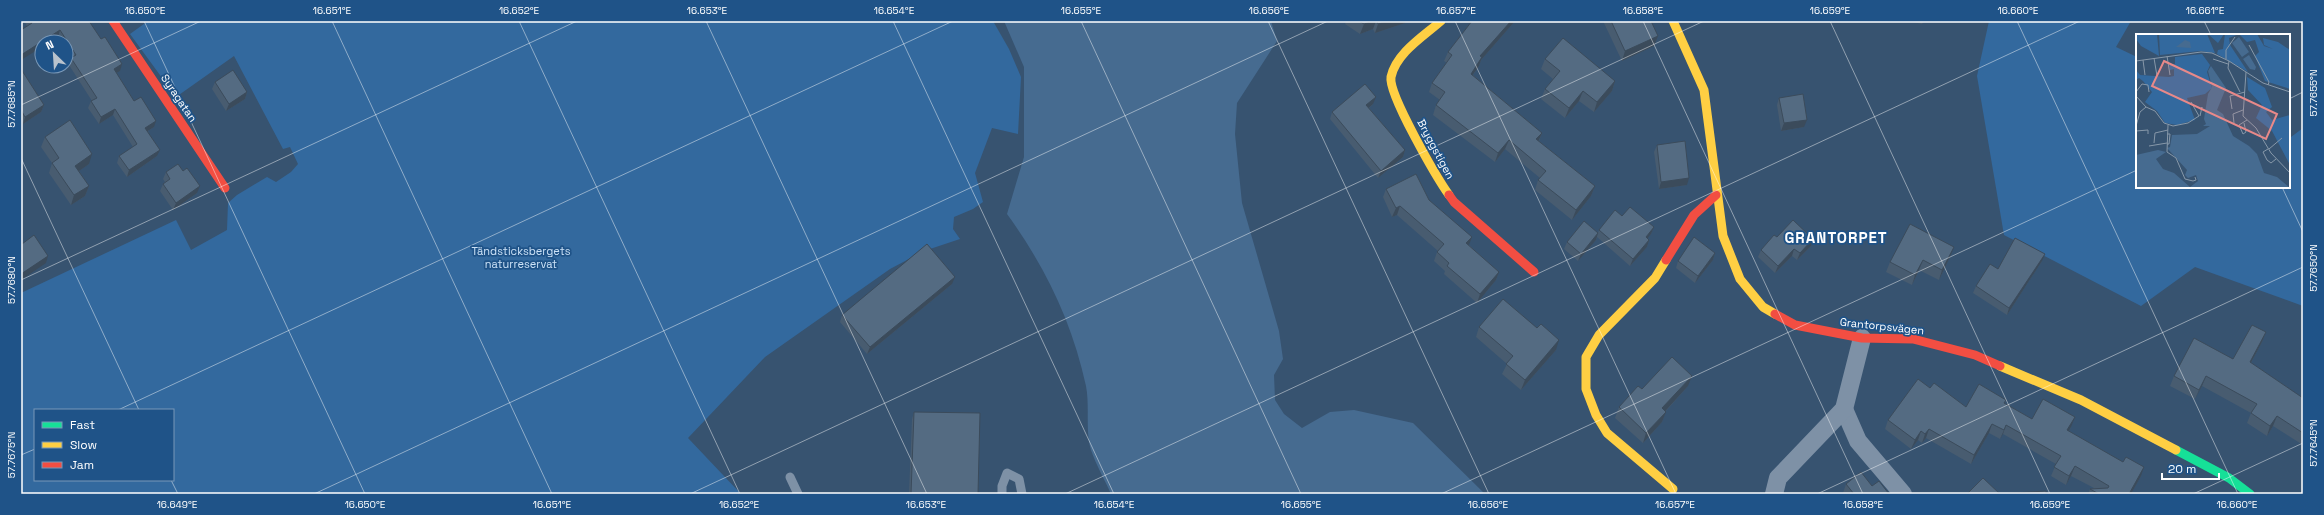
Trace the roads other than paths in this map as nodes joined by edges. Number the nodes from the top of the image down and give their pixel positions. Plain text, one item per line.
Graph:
1 (112, 21) edge
2 (1441, 21) edge
3 (1673, 21) edge
4 (225, 188) dead end
5 (1716, 195) junction
6 (1534, 272) dead end
7 (1862, 338) junction
8 (1844, 409) junction
9 (790, 477) dead end
10 (1673, 490) dead end
11 (798, 494) edge
12 (1002, 494) edge
13 (1022, 494) edge
14 (1774, 494) edge
15 (1903, 494) edge
16 (2250, 494) edge

1 - 4 street, Syragatan
2 - 6 street, Bryggstigen
3 - 5 street, Grantorpsvägen
5 - 7 street, Grantorpsvägen
5 - 10 street
7 - 8 street
7 - 16 street, Grantorpsvägen
8 - 14 street
8 - 15 street
9 - 11 lane
12 - 13 lane

